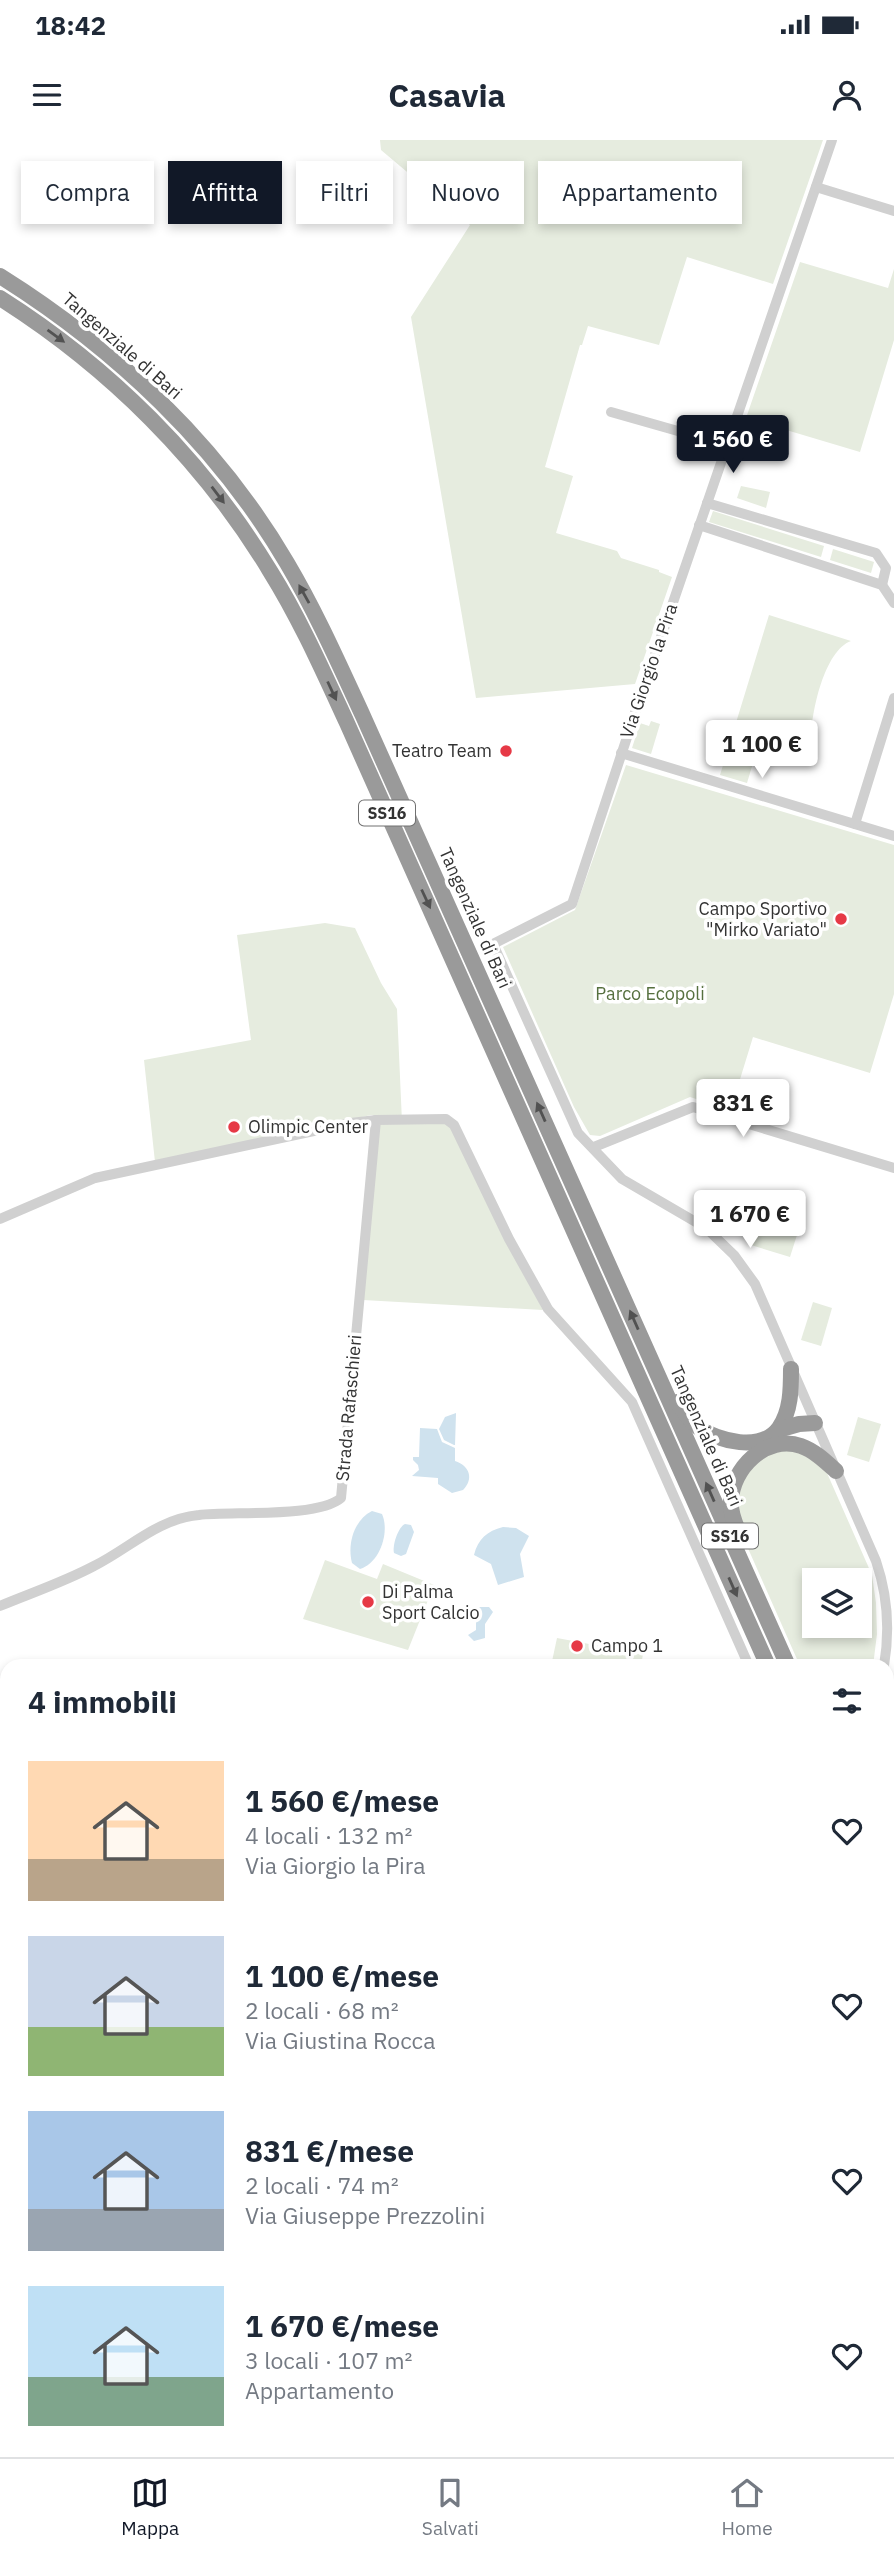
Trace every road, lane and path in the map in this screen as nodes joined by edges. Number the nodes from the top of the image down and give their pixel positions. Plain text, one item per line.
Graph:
1 (832, 140) edge
2 (816, 187) junction
3 (894, 211) edge
4 (0, 276) edge
5 (0, 298) edge
6 (611, 412) dead end
7 (727, 445) junction
8 (707, 503) junction
9 (699, 525) junction
10 (882, 585) junction
11 (894, 603) edge
12 (894, 698) edge
13 (621, 753) junction
14 (855, 824) junction
15 (894, 836) edge
16 (376, 1121) junction
17 (594, 1147) junction
18 (894, 1168) edge
19 (0, 1219) edge
20 (791, 1369) junction
21 (661, 1382) junction
22 (815, 1423) junction
23 (778, 1430) junction
24 (789, 1443) junction
25 (836, 1471) junction
26 (0, 1606) edge
27 (767, 1619) junction
28 (750, 1626) junction
29 (746, 1659) edge
30 (758, 1659) edge
31 (765, 1659) edge
32 (785, 1659) edge
33 (884, 1659) edge

1 - 2 street, Via Giorgio la Pira
2 - 3 street
2 - 7 street, Via Giorgio la Pira
21 -> 4 highway, Tangenziale di Bari / SS16
5 -> 28 highway, Tangenziale di Bari / SS16
6 - 7 street
7 - 8 street, Via Giorgio la Pira
8 - 9 street, Via Giorgio la Pira
8 - 10 street
9 - 10 street
9 - 13 street, Via Giorgio la Pira
10 - 11 street
12 - 14 street
13 - 14 street
13 - 17 street, Via Giorgio la Pira
14 - 15 street
16 - 19 street
16 - 26 street, Strada Rafaschieri
16 - 29 street
17 - 18 street
17 - 20 street
20 - 22 street
20 - 23 highway
21 - 23 highway
27 -> 21 highway, Tangenziale di Bari / SS16
22 - 23 highway
22 - 24 highway
22 - 25 street
24 - 25 highway
24 - 27 highway
25 - 33 street
27 - 32 highway, Tangenziale di Bari / SS16
28 - 30 highway
28 - 31 highway, Tangenziale di Bari / SS16

